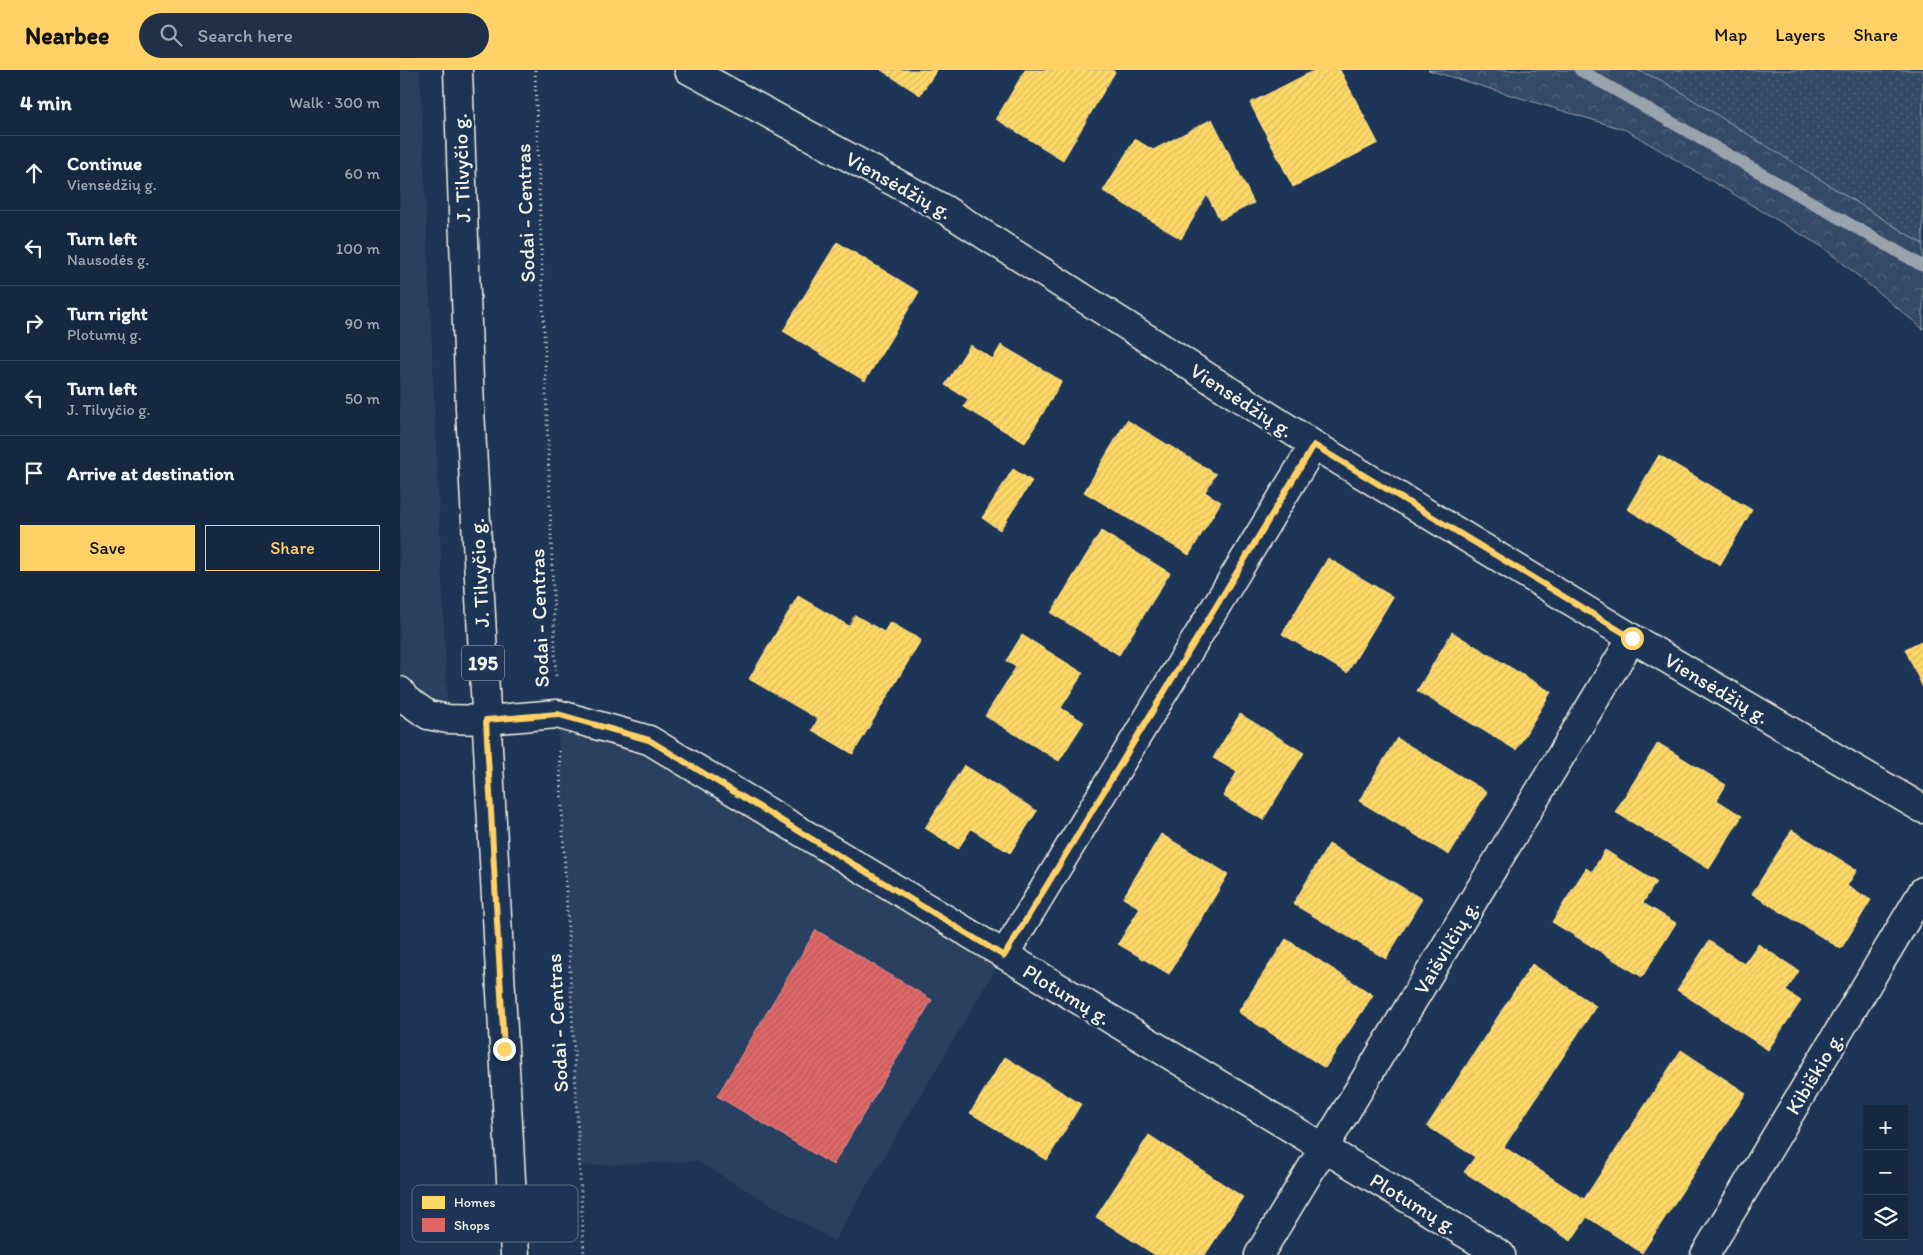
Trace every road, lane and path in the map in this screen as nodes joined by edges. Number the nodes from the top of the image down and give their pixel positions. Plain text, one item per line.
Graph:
1 (458, 70) edge
2 (535, 70) edge
3 (688, 70) edge
4 (1314, 445) junction
5 (1632, 638) junction
6 (400, 691) edge
7 (557, 714) junction
8 (486, 720) junction
9 (1923, 809) edge
10 (1923, 891) edge
11 (1004, 956) junction
12 (1324, 1149) junction
13 (511, 1185) edge
14 (514, 1242) edge
15 (515, 1255) edge
16 (584, 1255) edge
17 (1259, 1255) edge
18 (1501, 1255) edge
19 (1706, 1255) edge

1 - 8 street, J. Tilvyčio g. / 195
2 - 7 path, Sodai - Centras
3 - 4 street, Viensėdžių g.
4 - 5 street, Viensėdžių g.
4 - 11 street
5 - 9 street, Viensėdžių g.
5 - 12 street, Vaišvilčių g.
6 - 8 street, Plotumų g.
7 - 8 street, Plotumų g.
7 - 11 street, Plotumų g.
7 - 16 path, Sodai - Centras
8 - 13 street, J. Tilvyčio g. / 195
10 - 19 street, Kibiškio g.
11 - 12 street, Plotumų g.
12 - 17 street, Vaišvilčių g.
12 - 18 street, Plotumų g.
14 - 15 street, J. Tilvyčio g. / 195

